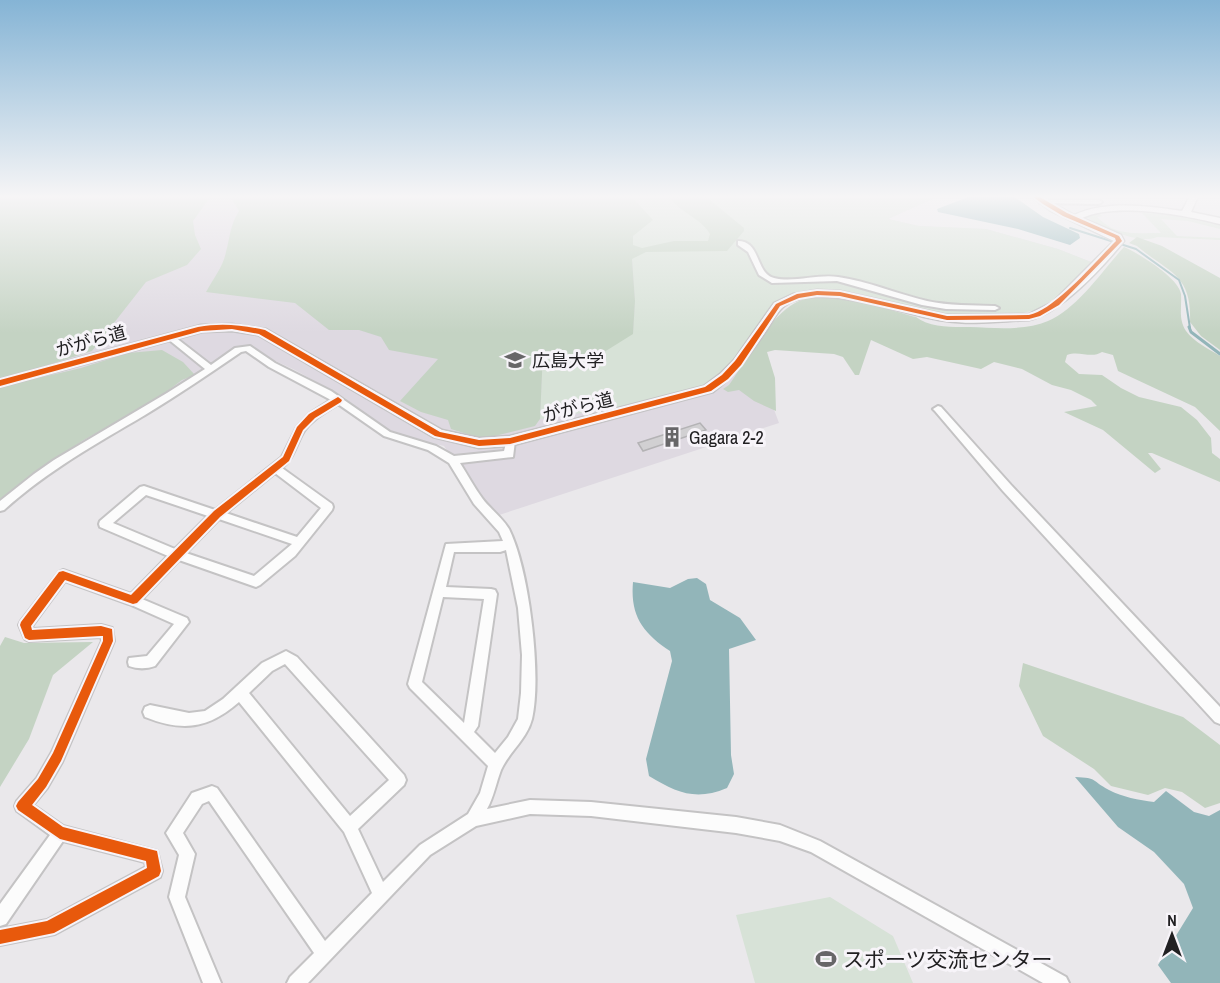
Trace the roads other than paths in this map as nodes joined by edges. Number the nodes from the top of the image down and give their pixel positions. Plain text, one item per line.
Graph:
1 (1117, 242) edge
2 (741, 243) dead end
3 (995, 308) dead end
4 (171, 336) junction
5 (211, 369) junction
6 (0, 383) edge
7 (338, 400) junction
8 (938, 409) dead end
9 (510, 441) junction
10 (453, 460) junction
11 (276, 469) junction
12 (0, 507) edge
13 (217, 514) junction
14 (299, 542) junction
15 (510, 544) junction
16 (177, 555) junction
17 (439, 592) junction
18 (133, 600) junction
19 (134, 662) dead end
20 (240, 693) junction
21 (150, 712) dead end
22 (1220, 717) edge
23 (463, 732) junction
24 (496, 764) junction
25 (473, 819) junction
26 (349, 827) junction
27 (60, 833) junction
28 (382, 896) junction
29 (0, 918) edge
30 (0, 938) edge
31 (324, 953) junction
32 (212, 983) edge
33 (296, 983) edge
34 (1060, 983) edge

1 - 9 street, ががら道
2 - 3 street
4 - 5 street
4 - 6 street, ががら道
4 - 9 street, ががら道
5 - 7 street
5 - 12 street
7 - 10 street
7 - 11 street
8 - 22 street
9 - 10 street
10 - 15 street
11 - 13 street
11 - 14 street
13 - 14 street
13 - 16 street
13 - 16 street
14 - 16 street
15 - 17 street
15 - 24 street
16 - 18 street
17 - 23 street
17 - 23 street
18 - 19 street
18 - 27 street
20 - 21 street
20 - 26 street
20 - 26 street
23 - 24 street
24 - 25 street
25 - 28 street
25 - 34 street
26 - 28 street
27 - 29 street
27 - 30 street
28 - 31 street
31 - 32 street
31 - 33 street

